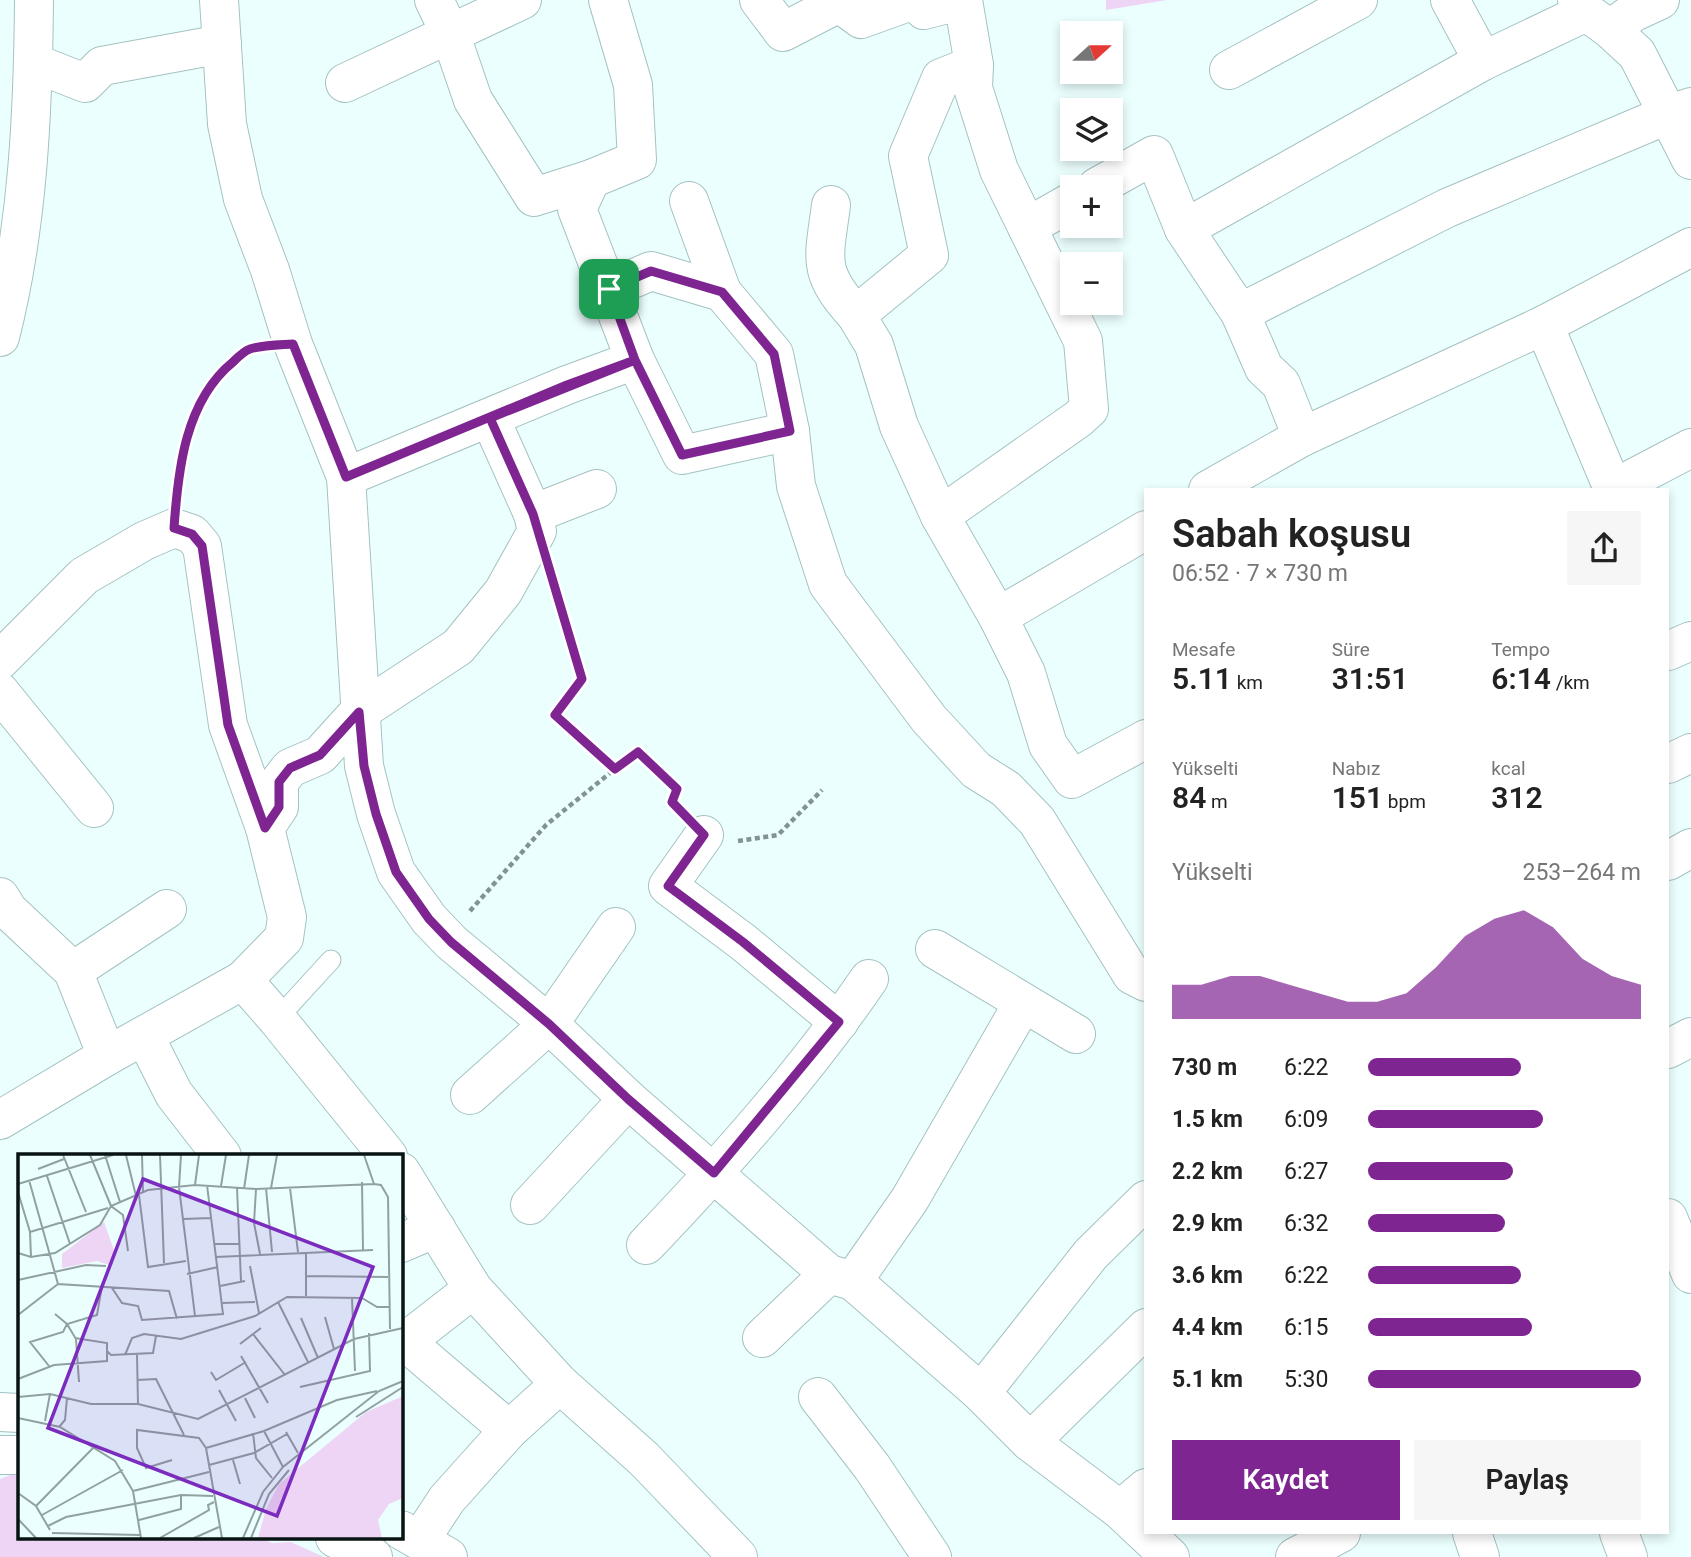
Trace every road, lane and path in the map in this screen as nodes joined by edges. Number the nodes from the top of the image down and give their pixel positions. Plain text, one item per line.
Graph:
1 (34, 0) edge
2 (219, 0) edge
3 (522, 0) edge
4 (608, 0) edge
5 (914, 0) edge
6 (1358, 0) edge
7 (1450, 0) edge
8 (1660, 0) edge
9 (768, 3) edge
10 (1591, 14) edge
11 (442, 16) edge
12 (222, 44) junction
13 (1483, 61) junction
14 (34, 63) junction
15 (974, 65) junction
16 (1229, 70) dead end
17 (345, 83) dead end
18 (1680, 110) edge
19 (1691, 160) edge
20 (1118, 175) edge
21 (591, 179) junction
22 (689, 201) dead end
23 (831, 205) dead end
24 (1060, 208) edge
25 (1027, 227) junction
26 (1184, 229) junction
27 (1691, 247) edge
28 (609, 289) junction
29 (722, 292) junction
30 (1240, 313) junction
31 (856, 314) junction
32 (2, 324) edge
33 (1544, 326) junction
34 (293, 344) junction
35 (635, 360) junction
36 (490, 418) junction
37 (790, 431) junction
38 (1302, 437) junction
39 (1691, 448) edge
40 (346, 477) junction
41 (1226, 485) edge
42 (1612, 488) edge
43 (1614, 488) edge
44 (597, 489) dead end
45 (940, 516) junction
46 (535, 523) junction
47 (174, 528) junction
48 (1144, 531) edge
49 (998, 617) junction
50 (1691, 641) edge
51 (1669, 651) edge
52 (0, 660) edge
53 (0, 692) edge
54 (359, 712) junction
55 (1143, 750) edge
56 (1691, 753) edge
57 (1669, 764) edge
58 (615, 769) junction
59 (822, 790) dead end
60 (94, 808) dead end
61 (265, 828) junction
62 (704, 835) junction
63 (1691, 848) edge
64 (1669, 860) edge
65 (0, 897) edge
66 (167, 908) dead end
67 (616, 927) dead end
68 (451, 942) junction
69 (935, 949) dead end
70 (331, 960) dead end
71 (73, 971) junction
72 (869, 979) dead end
73 (243, 980) junction
74 (1144, 981) edge
75 (1023, 1003) junction
76 (278, 1019) junction
77 (839, 1022) junction
78 (549, 1024) junction
79 (1076, 1034) dead end
80 (145, 1037) junction
81 (1691, 1037) edge
82 (1669, 1048) edge
83 (107, 1056) junction
84 (470, 1095) dead end
85 (628, 1099) junction
86 (0, 1121) edge
87 (220, 1154) edge
88 (386, 1154) edge
89 (714, 1173) junction
90 (402, 1174) edge
91 (1144, 1202) edge
92 (530, 1205) dead end
93 (1669, 1220) edge
94 (436, 1228) junction
95 (402, 1243) edge
96 (646, 1245) dead end
97 (1691, 1274) edge
98 (841, 1277) junction
99 (473, 1289) junction
100 (1144, 1330) edge
101 (762, 1338) dead end
102 (402, 1342) edge
103 (560, 1384) junction
104 (981, 1393) junction
105 (818, 1397) dead end
106 (0, 1412) edge
107 (18, 1413) edge
108 (509, 1430) junction
109 (1030, 1442) junction
110 (0, 1455) edge
111 (18, 1455) edge
112 (1133, 1499) edge
113 (1144, 1516) edge
114 (1155, 1534) edge
115 (1339, 1534) edge
116 (1472, 1534) edge
117 (1619, 1534) edge
118 (339, 1540) edge
119 (423, 1542) edge
120 (373, 1557) edge
121 (738, 1557) edge
122 (932, 1557) edge
123 (1170, 1557) edge
124 (1296, 1557) edge
125 (1480, 1557) edge
126 (1628, 1557) edge

1 - 14 street
2 - 12 street
3 - 11 street
4 - 21 street
5 - 9 street
5 - 15 street
6 - 16 street
7 - 13 street
8 - 10 street
10 - 13 street
10 - 18 street
11 - 17 street
11 - 21 street
12 - 14 street
12 - 34 street
13 - 26 street
14 - 32 street
15 - 25 street
15 - 31 street
18 - 19 street
18 - 30 street
20 - 26 street
21 - 28 street
22 - 29 street
23 - 31 street
24 - 25 street
25 - 45 street
26 - 30 street
27 - 33 street
28 - 29 street
28 - 35 street
29 - 37 street
30 - 38 street
31 - 45 street
33 - 38 street
33 - 42 street
34 - 40 street
34 - 47 path
35 - 36 street
35 - 37 street
36 - 40 street
36 - 46 street
37 - 74 street
38 - 41 street
39 - 43 street
40 - 54 street
44 - 46 street
45 - 49 street
46 - 54 street
46 - 58 path
47 - 52 street
47 - 61 street
48 - 49 street
49 - 55 street
50 - 51 street
53 - 60 street
54 - 61 street
54 - 68 street
56 - 57 street
58 - 62 path
58 - 68 path
59 - 62 path
61 - 73 street
62 - 77 street
63 - 64 street
65 - 71 street
66 - 71 street
67 - 78 street
68 - 78 street
69 - 75 street
70 - 76 lane
71 - 83 street
72 - 77 street
73 - 76 street
73 - 80 street
75 - 79 street
75 - 98 street
76 - 88 street
77 - 89 street
78 - 84 street
78 - 85 street
80 - 83 street
80 - 87 street
81 - 82 street
83 - 86 street
85 - 89 street
85 - 92 street
89 - 96 street
89 - 98 street
90 - 94 street
91 - 104 street
93 - 97 street
94 - 95 street
94 - 99 street
98 - 101 street
98 - 104 street
99 - 102 street
99 - 103 street
100 - 109 street
102 - 108 street
103 - 108 street
103 - 121 street
104 - 109 street
105 - 122 street
106 - 107 street
108 - 119 street
109 - 112 street
110 - 111 street
112 - 113 street
114 - 123 street
115 - 124 street
116 - 125 street
117 - 126 street
118 - 120 street

